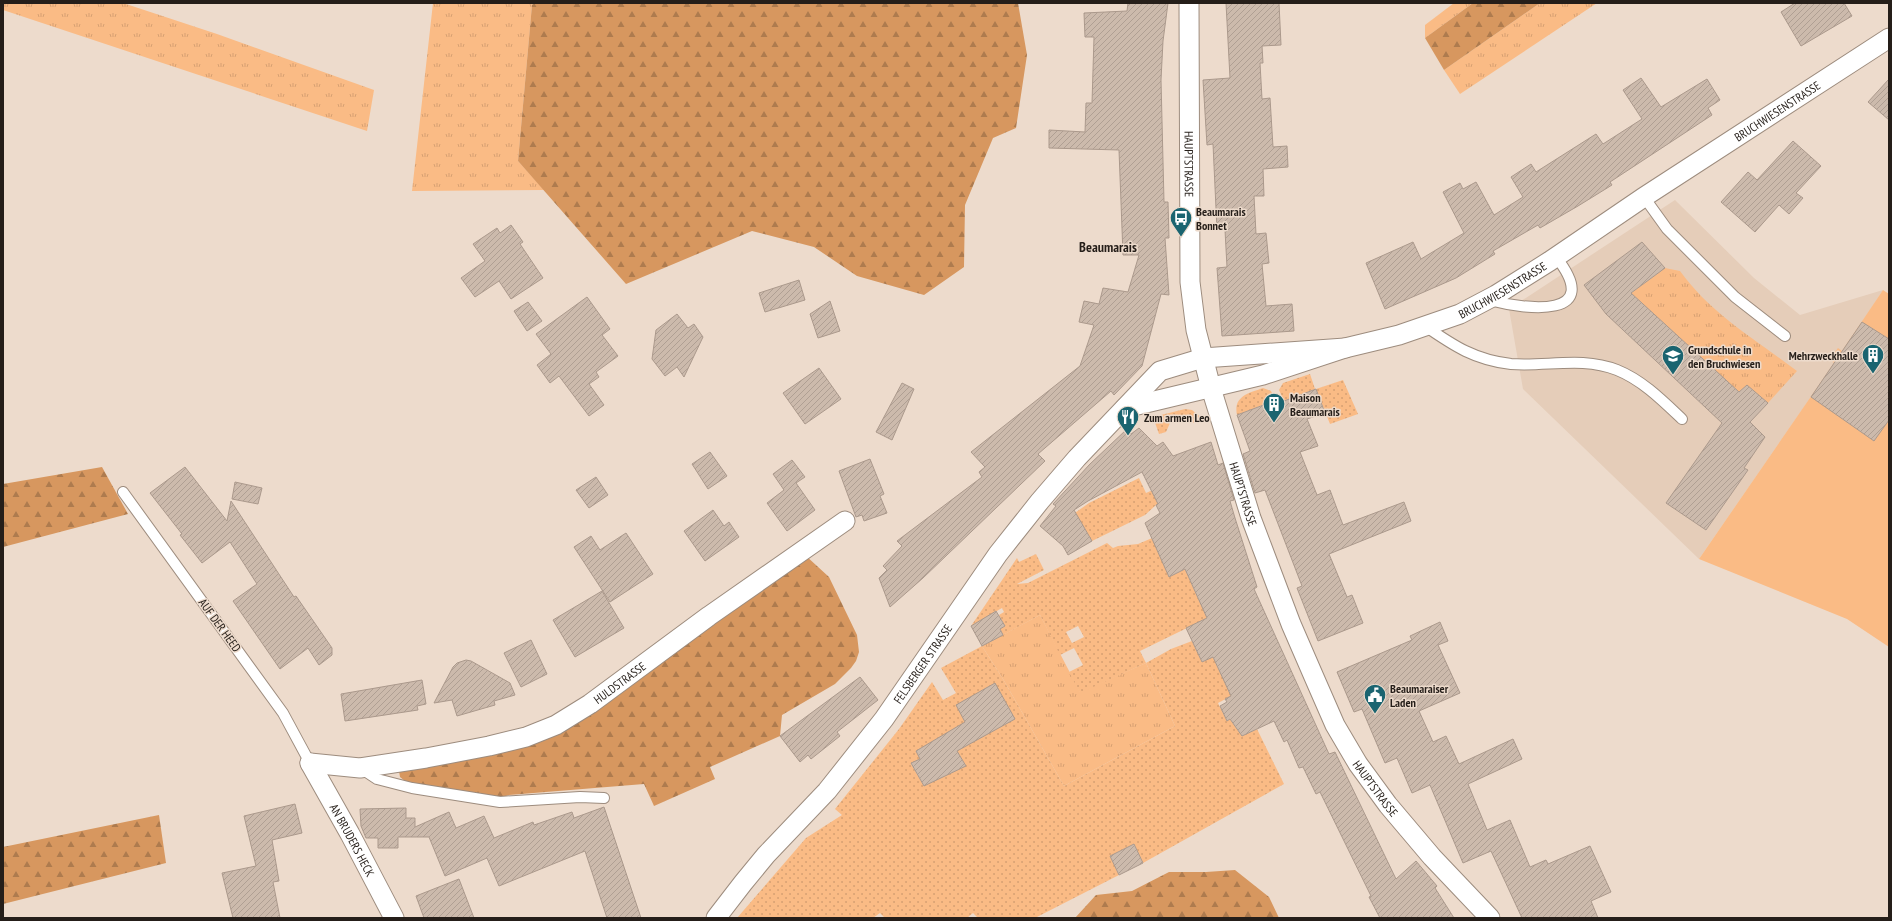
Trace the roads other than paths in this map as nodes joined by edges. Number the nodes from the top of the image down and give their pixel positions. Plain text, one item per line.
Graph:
1 (1188, 3) edge
2 (1889, 38) edge
3 (1644, 197) junction
4 (1556, 257) junction
5 (1488, 299) junction
6 (1425, 326) junction
7 (1786, 336) dead end
8 (1345, 348) junction
9 (1203, 358) junction
10 (1211, 388) junction
11 (1125, 408) junction
12 (1682, 420) dead end
13 (123, 492) dead end
14 (845, 521) dead end
15 (310, 763) junction
16 (360, 768) junction
17 (604, 798) dead end
18 (394, 918) edge
19 (716, 918) edge
20 (1490, 918) edge

1 - 9 street, HAUPTSTRASSE
2 - 3 street, BRUCHWIESENSTRASSE
3 - 4 street, BRUCHWIESENSTRASSE
3 - 7 lane
4 - 5 street, BRUCHWIESENSTRASSE
4 - 5 lane
5 - 6 street, BRUCHWIESENSTRASSE
6 - 8 street, BRUCHWIESENSTRASSE
6 - 12 lane
8 - 9 street, BRUCHWIESENSTRASSE
8 - 10 street, BRUCHWIESENSTRASSE
9 - 10 street, HAUPTSTRASSE
9 - 11 street, FELSBERGER STRASSE
10 - 11 street
10 - 20 street, HAUPTSTRASSE
11 - 19 street, FELSBERGER STRASSE
13 - 15 lane, AUF DER HEED
14 - 16 street, HULDSTRASSE
15 - 16 street, HULDSTRASSE
15 - 18 street, AN BRUDERS HECK
16 - 17 lane, HULDSTRASSE

